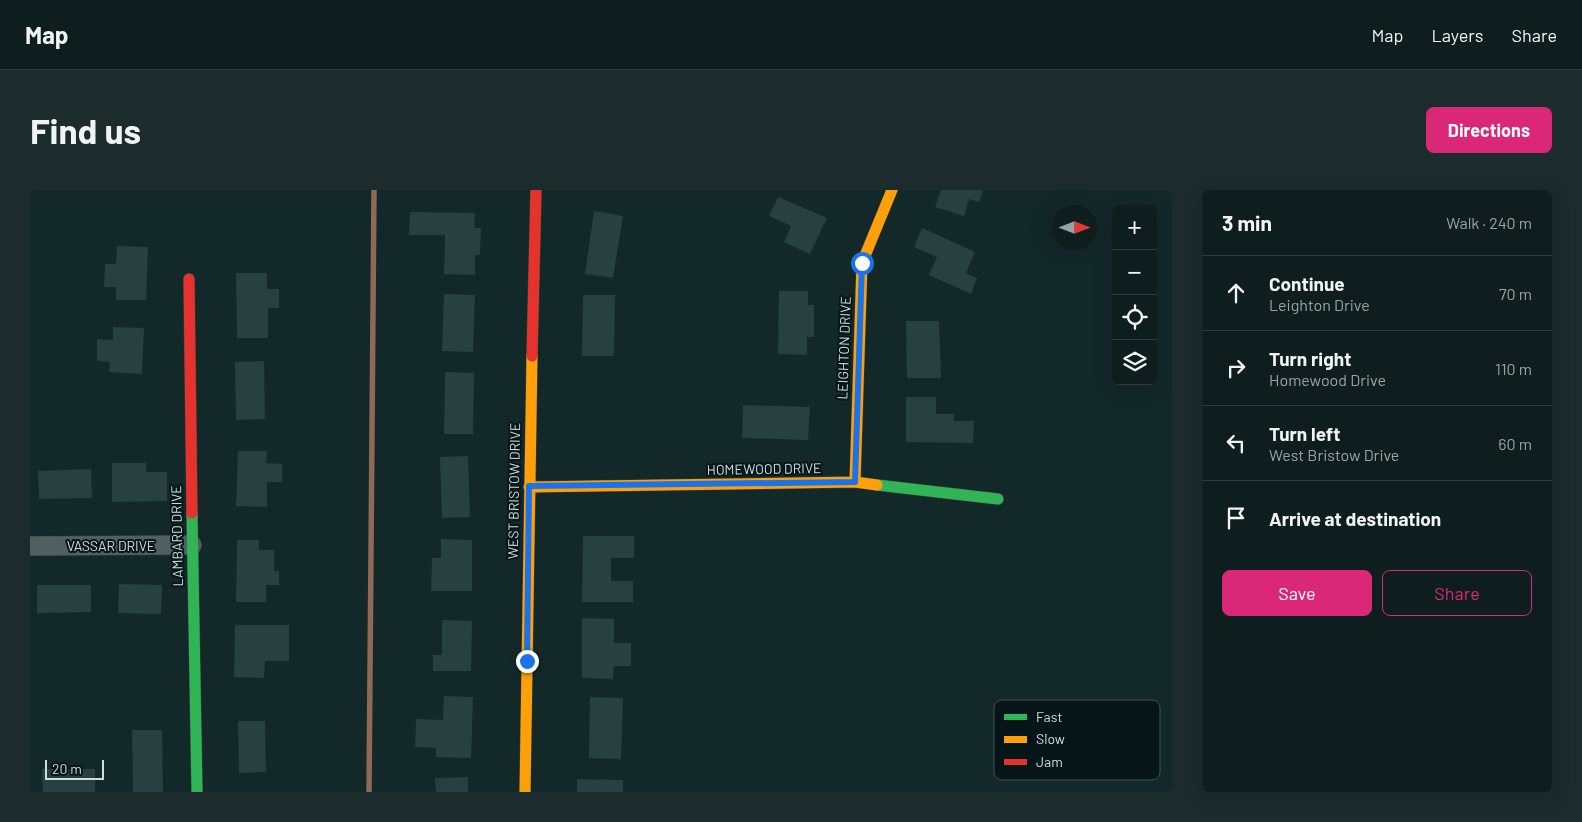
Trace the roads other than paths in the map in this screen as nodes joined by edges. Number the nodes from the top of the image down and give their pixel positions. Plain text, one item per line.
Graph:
1 (536, 190) edge
2 (892, 190) edge
3 (189, 279) dead end
4 (855, 482) junction
5 (529, 486) junction
6 (998, 499) dead end
7 (192, 545) junction
8 (30, 546) edge
9 (197, 792) edge
10 (526, 792) edge

1 - 5 street, WEST BRISTOW DRIVE
2 - 4 street, LEIGHTON DRIVE
3 - 7 street, LAMBARD DRIVE
4 - 5 street, HOMEWOOD DRIVE
4 - 6 street, HOMEWOOD DRIVE
5 - 10 street, WEST BRISTOW DRIVE
7 - 8 street, VASSAR DRIVE
7 - 9 street, LAMBARD DRIVE

